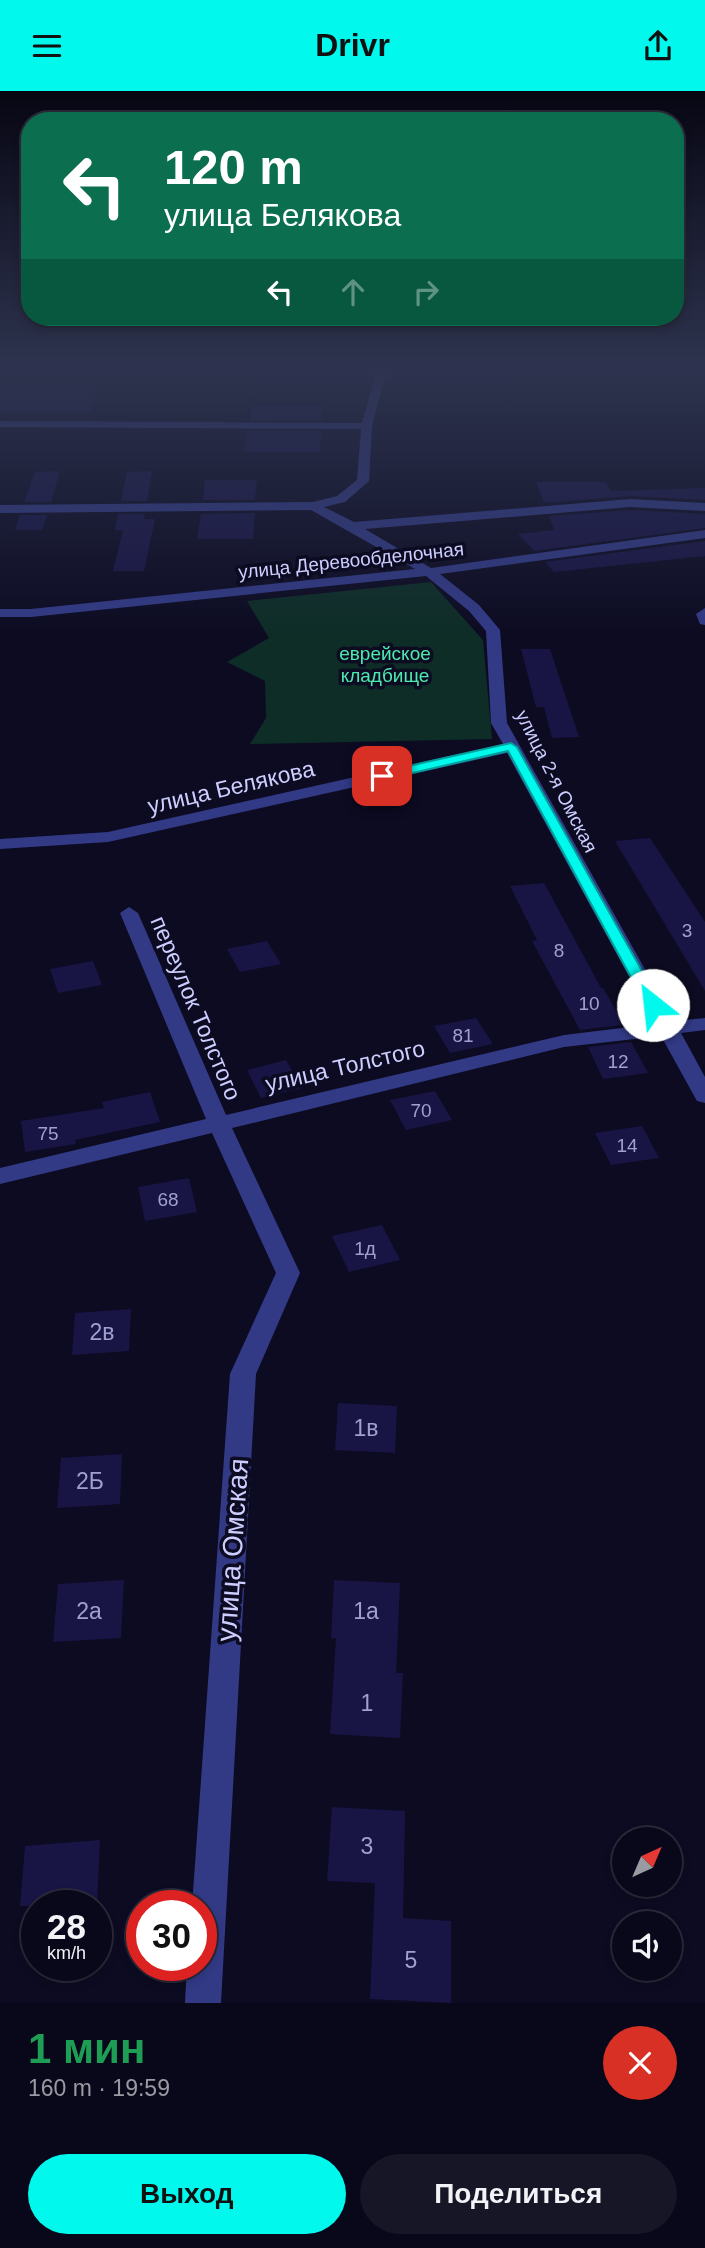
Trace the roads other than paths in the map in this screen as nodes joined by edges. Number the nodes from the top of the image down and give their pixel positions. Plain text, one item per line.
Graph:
1 (365, 455) edge
2 (313, 506) junction
3 (705, 507) edge
4 (0, 509) edge
5 (352, 526) junction
6 (705, 534) edge
7 (429, 572) junction
8 (0, 613) edge
9 (705, 613) edge
10 (705, 621) edge
11 (511, 747) junction
12 (0, 844) edge
13 (129, 913) dead end
14 (705, 1024) edge
15 (666, 1029) junction
16 (705, 1096) edge
17 (218, 1122) junction
18 (0, 1176) edge
19 (203, 2003) edge

1 - 2 street
2 - 4 street
2 - 5 street, улица 2-я Омская
3 - 5 street
5 - 7 street, улица 2-я Омская
6 - 7 street, улица Деревообделочная
7 - 8 street, улица Деревообделочная
7 - 11 street, улица 2-я Омская
9 - 10 street
11 - 12 street, улица Белякова
11 - 15 street, улица 2-я Омская
13 - 17 street, переулок Толстого
14 - 15 street, улица Толстого
15 - 16 street, улица 2-я Омская
15 - 17 street, улица Толстого
17 - 18 street, улица Толстого
17 - 19 street, улица Омская

